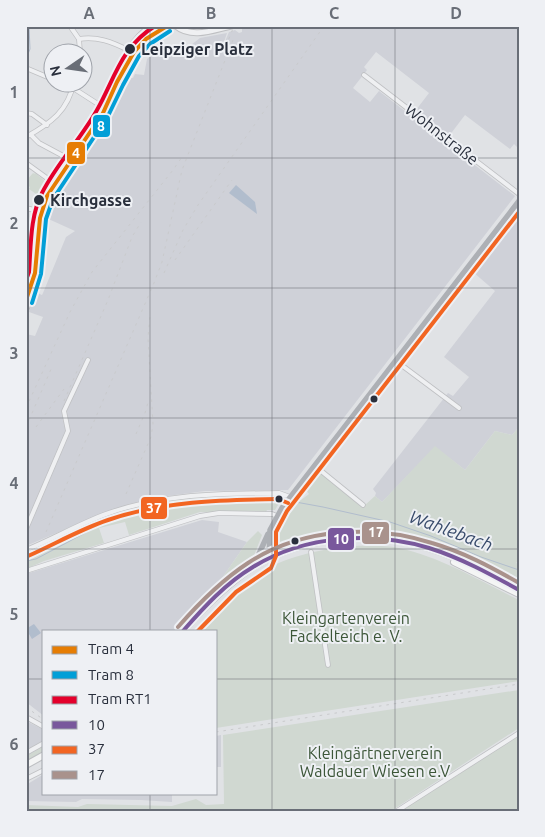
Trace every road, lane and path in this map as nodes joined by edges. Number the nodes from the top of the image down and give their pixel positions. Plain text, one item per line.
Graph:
1 (70, 26) edge
2 (152, 26) edge
3 (174, 26) edge
4 (231, 26) edge
5 (79, 39) junction
6 (79, 42) edge
7 (125, 49) junction
8 (26, 68) edge
9 (42, 75) edge
10 (364, 75) dead end
11 (72, 92) edge
12 (79, 92) edge
13 (104, 108) junction
14 (26, 113) edge
15 (47, 125) junction
16 (28, 136) edge
17 (67, 158) junction
18 (26, 163) edge
19 (53, 183) junction
20 (519, 194) edge
21 (519, 201) edge
22 (26, 208) edge
23 (40, 212) junction
24 (26, 228) edge
25 (35, 235) junction
26 (26, 289) edge
27 (26, 308) edge
28 (88, 360) dead end
29 (396, 361) junction
30 (459, 408) dead end
31 (316, 466) junction
32 (288, 500) junction
33 (364, 504) dead end
34 (277, 516) junction
35 (26, 529) edge
36 (270, 530) junction
37 (270, 542) junction
38 (263, 546) junction
39 (26, 550) edge
40 (285, 552) junction
41 (311, 552) dead end
42 (268, 562) junction
43 (253, 567) junction
44 (26, 571) edge
45 (519, 590) edge
46 (519, 594) edge
47 (184, 630) edge
48 (190, 630) edge
49 (328, 665) dead end
50 (26, 717) edge
51 (42, 726) edge
52 (519, 733) edge
53 (42, 744) edge
54 (26, 753) edge
55 (42, 756) edge
56 (42, 760) edge
57 (26, 767) edge
58 (42, 771) edge
59 (26, 779) edge
60 (397, 811) edge

1 - 5 street
2 - 7 main road
3 - 4 street
3 - 13 main road
5 - 6 street
5 - 7 street
7 - 13 main road
8 - 9 street
10 - 20 street, Wohnstraße
11 - 15 street
12 - 13 street
13 - 17 main road
13 - 19 main road
14 - 15 street
15 - 16 street
16 - 17 street
17 - 19 main road
18 - 19 street
19 - 23 main road
21 - 29 main road
22 - 23 street
23 - 25 main road
23 - 27 main road
24 - 25 street
25 - 26 main road
28 - 35 street
29 - 30 street
29 - 31 main road
31 - 32 main road
31 - 33 street
32 - 34 main road
32 - 39 street
34 - 36 main road
34 - 44 street
36 - 37 main road
36 - 38 main road
37 - 40 main road
37 - 42 main road
38 - 42 main road
38 - 43 main road
40 - 42 main road
40 - 45 main road
41 - 49 street
42 - 43 main road
42 - 46 main road
42 - 48 main road
43 - 47 main road
50 - 51 street
52 - 60 street
53 - 54 street
55 - 57 main road
56 - 57 main road
58 - 59 street

